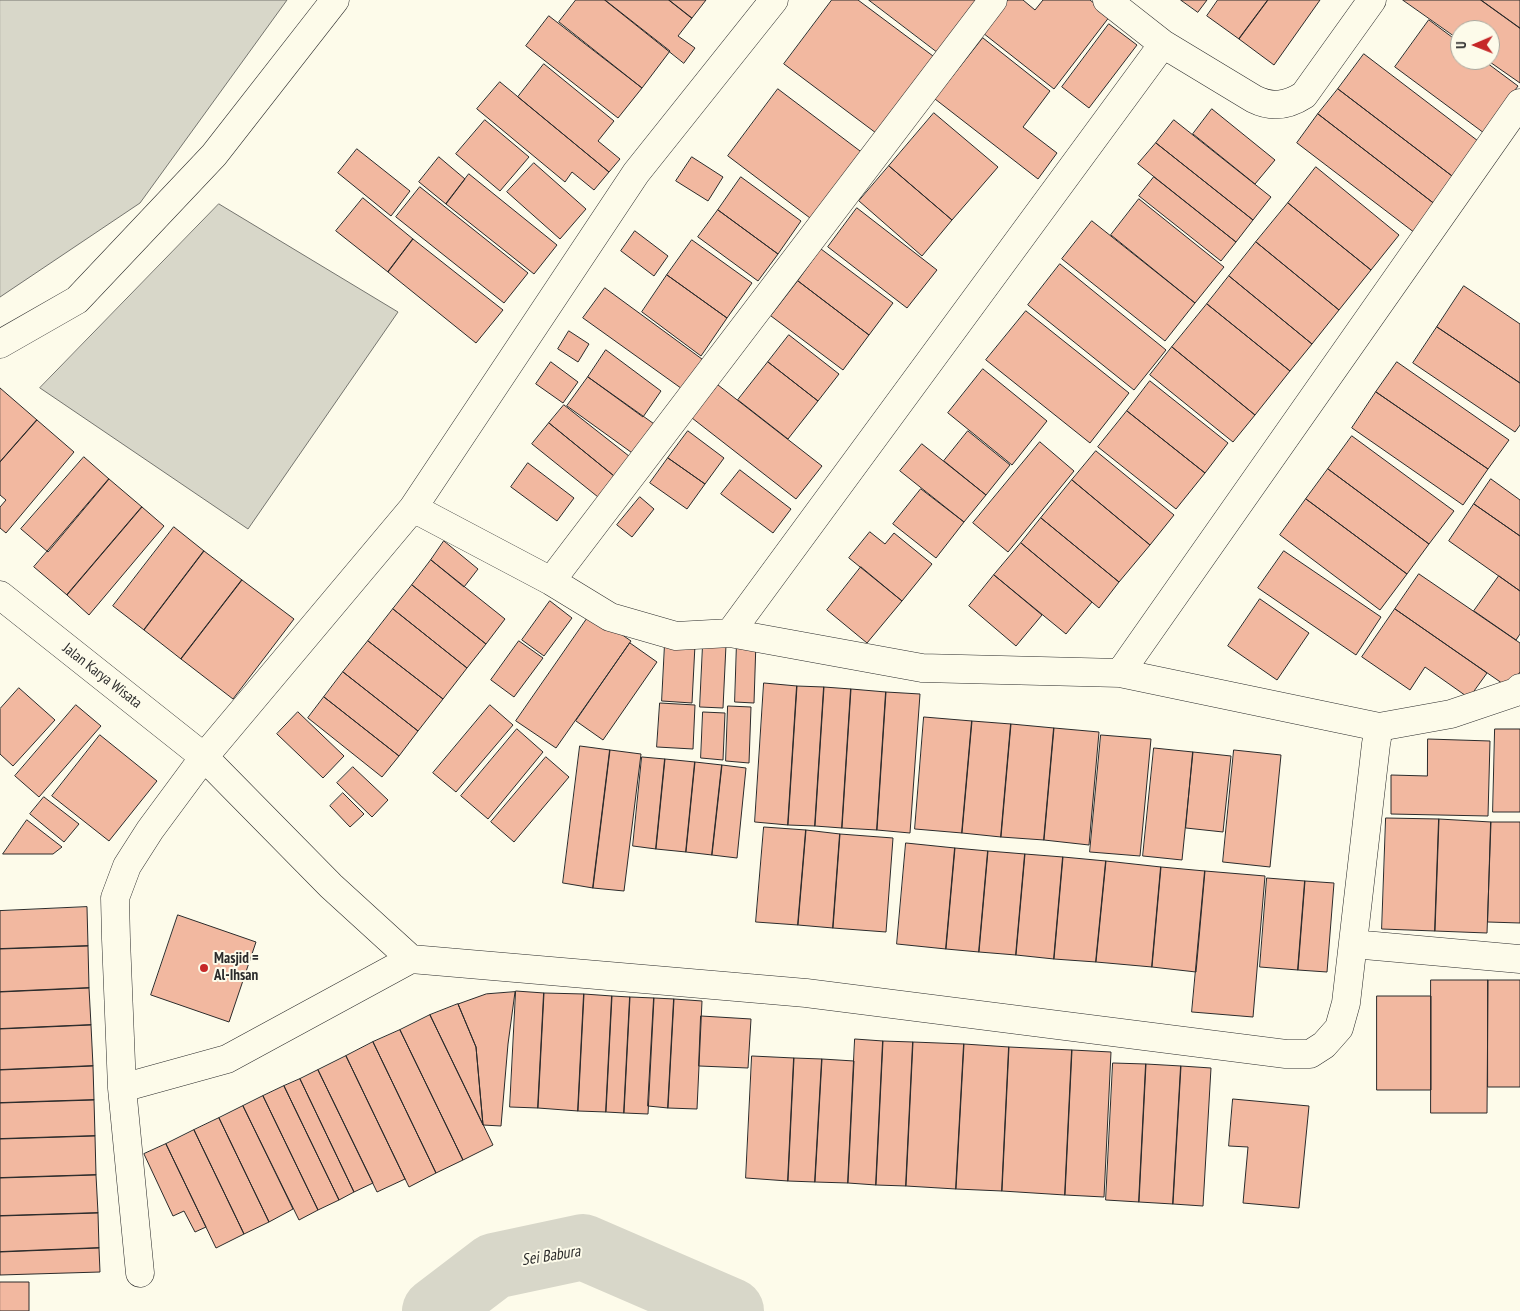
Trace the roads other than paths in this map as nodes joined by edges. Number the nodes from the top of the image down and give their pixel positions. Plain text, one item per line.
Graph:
1 (335, 0) edge
2 (774, 0) edge
3 (993, 0) edge
4 (1107, 0) edge
5 (1372, 0) edge
6 (1164, 44) junction
7 (1520, 102) edge
8 (0, 344) edge
9 (412, 508) junction
10 (551, 582) junction
11 (0, 595) edge
12 (730, 633) junction
13 (1120, 673) junction
14 (1520, 688) edge
15 (1379, 727) junction
16 (204, 757) junction
17 (1353, 944) junction
18 (1520, 959) edge
19 (411, 960) junction
20 (122, 1088) junction
21 (140, 1273) dead end

1 - 8 street
2 - 9 street
3 - 10 street
4 - 6 street
5 - 6 street
6 - 12 street
7 - 13 street
9 - 10 street
9 - 16 street
10 - 12 street
11 - 16 street, Jalan Karya Wisata
12 - 13 street
13 - 15 street
14 - 15 street
15 - 17 street
16 - 19 street, Jalan Karya Wisata
16 - 20 street
17 - 18 street
17 - 19 street
19 - 20 street
20 - 21 street

